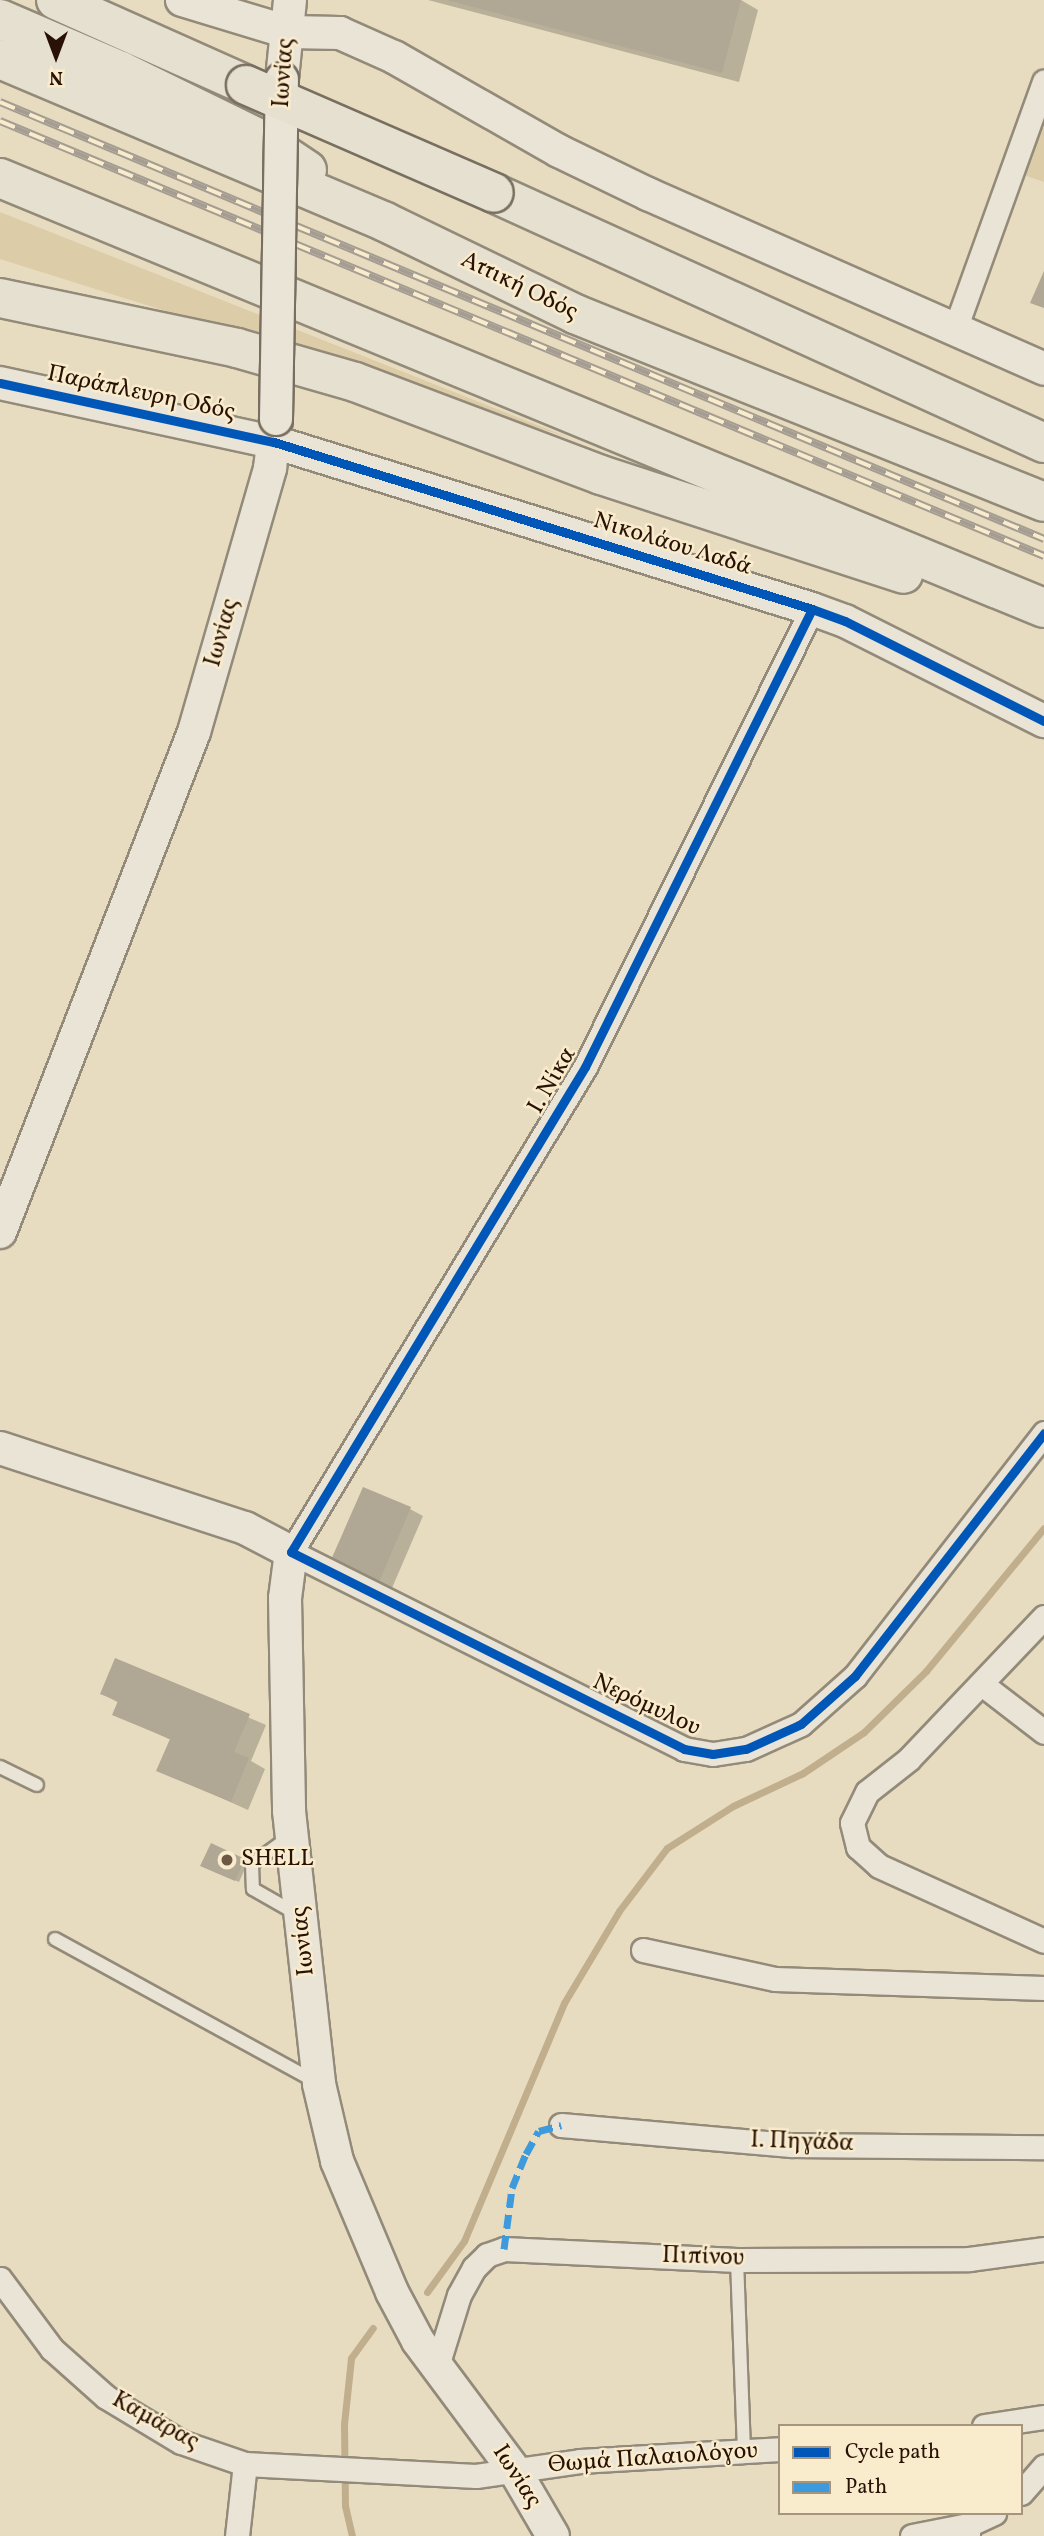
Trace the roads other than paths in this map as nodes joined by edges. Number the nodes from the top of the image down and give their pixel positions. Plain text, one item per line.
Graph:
1 (55, 0) edge
2 (182, 0) edge
3 (290, 0) edge
4 (0, 19) edge
5 (288, 32) junction
6 (0, 59) edge
7 (1044, 82) edge
8 (0, 178) edge
9 (385, 222) junction
10 (0, 298) edge
11 (955, 329) junction
12 (1044, 369) edge
13 (0, 383) edge
14 (275, 430) junction
15 (1044, 443) edge
16 (1044, 502) edge
17 (811, 609) junction
18 (1044, 609) edge
19 (1044, 721) edge
20 (0, 1233) edge
21 (1044, 1433) edge
22 (0, 1448) edge
23 (291, 1552) junction
24 (1044, 1617) edge
25 (983, 1685) junction
26 (1044, 1732) edge
27 (0, 1767) edge
28 (37, 1785) dead end
29 (292, 1834) junction
30 (301, 1917) junction
31 (55, 1939) dead end
32 (1044, 1941) edge
33 (643, 1950) dead end
34 (1044, 1988) edge
35 (319, 2084) junction
36 (561, 2125) dead end
37 (1044, 2147) edge
38 (1044, 2249) edge
39 (737, 2260) junction
40 (0, 2279) edge
41 (427, 2354) junction
42 (1044, 2417) edge
43 (997, 2424) edge
44 (778, 2449) edge
45 (744, 2452) junction
46 (245, 2464) junction
47 (1044, 2468) edge
48 (515, 2471) junction
49 (359, 2472) joint
50 (1023, 2491) edge
51 (991, 2515) edge
52 (968, 2531) edge
53 (237, 2536) edge
54 (553, 2536) edge
55 (912, 2536) edge

1 - 15 highway, bridge
2 - 5 main road
3 - 5 main road, Ιωνίας
4 - 9 highway
5 - 11 main road
5 - 14 main road, Ιωνίας, bridge
6 - 9 highway, Αττική Οδός
7 - 11 street
8 - 18 highway
9 - 16 highway, Αττική Οδός
10 - 18 highway
11 - 12 main road
13 - 14 main road, Παράπλευρη Οδός
14 - 17 main road, Νικολάου Λαδά
14 - 20 main road, Ιωνίας
17 - 19 main road, Νικολάου Λαδά
17 - 23 street, Ι. Νίκα
21 - 23 street, Νερόμυλου
22 - 23 main road
23 - 29 main road, Ιωνίας
24 - 25 street
25 - 26 street
25 - 32 street
27 - 28 lane
29 - 30 main road, Ιωνίας
29 - 30 lane
30 - 35 main road, Ιωνίας
31 - 35 lane
33 - 34 street
35 - 41 main road, Ιωνίας
36 - 37 street, Ι. Πηγάδα
38 - 39 street, Πιπίνου
39 - 41 street, Πιπίνου
39 - 45 lane
40 - 46 street, Καμάρας
41 - 48 main road, Ιωνίας
42 - 43 street
44 - 45 street, Θωμά Παλαιολόγου
45 - 48 street, Θωμά Παλαιολόγου
46 - 49 street, Καμάρας
46 - 53 street
47 - 50 street
48 - 49 street, Θωμά Παλαιολόγου
48 - 54 main road, Ιωνίας
51 - 52 street
52 - 55 street

